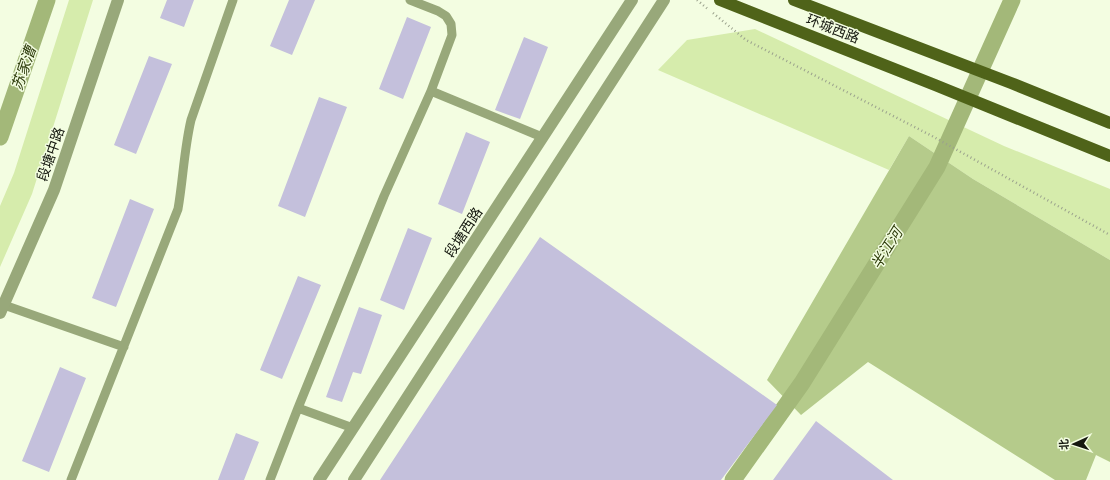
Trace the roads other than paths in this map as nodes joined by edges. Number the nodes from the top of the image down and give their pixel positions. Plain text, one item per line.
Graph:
1 (118, 0) edge
2 (233, 0) edge
3 (410, 0) edge
4 (632, 0) edge
5 (664, 0) edge
6 (720, 0) edge
7 (794, 0) edge
8 (431, 91) junction
9 (1110, 123) edge
10 (542, 137) junction
11 (1110, 156) edge
12 (2, 309) edge
13 (124, 347) junction
14 (298, 408) junction
15 (353, 428) junction
16 (71, 480) edge
17 (270, 480) edge
18 (319, 480) edge
19 (354, 480) edge

1 - 12 street, 段塘中路
2 - 13 lane
3 - 8 lane
4 - 10 street, 段塘西路
5 - 19 street
6 - 11 main road, 环城西路
7 - 9 main road, 环城西路
8 - 10 lane
8 - 14 lane
10 - 15 street, 段塘西路
12 - 13 lane
13 - 16 lane
14 - 15 lane
14 - 17 lane
15 - 18 street, 段塘西路

